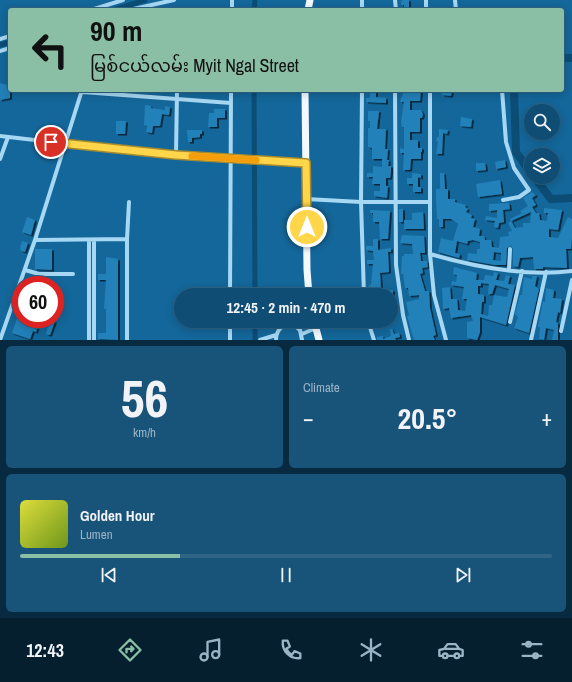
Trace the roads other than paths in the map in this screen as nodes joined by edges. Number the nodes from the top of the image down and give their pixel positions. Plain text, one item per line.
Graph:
1 (123, 0) edge
2 (174, 0) edge
3 (100, 8) edge
4 (138, 8) edge
5 (82, 92) edge
6 (92, 92) edge
7 (177, 92) edge
8 (231, 92) edge
9 (306, 92) edge
10 (362, 92) edge
11 (395, 92) edge
12 (430, 92) edge
13 (502, 92) edge
14 (123, 95) joint
15 (177, 99) junction
16 (231, 103) junction
17 (0, 136) edge
18 (8, 137) junction
19 (65, 144) junction
20 (176, 155) junction
21 (0, 159) edge
22 (230, 159) junction
23 (306, 163) junction
24 (306, 199) junction
25 (503, 200) dead end
26 (129, 202) dead end
27 (361, 202) junction
28 (396, 202) junction
29 (430, 202) junction
30 (127, 239) junction
31 (35, 240) junction
32 (89, 240) junction
33 (94, 240) junction
34 (510, 249) dead end
35 (430, 254) junction
36 (94, 268) junction
37 (88, 269) junction
38 (509, 269) junction
39 (25, 270) junction
40 (572, 270) edge
41 (522, 271) junction
42 (546, 272) junction
43 (73, 274) dead end
44 (572, 280) edge
45 (88, 284) junction
46 (94, 284) junction
47 (230, 288) edge
48 (309, 288) edge
49 (364, 288) edge
50 (510, 322) dead end
51 (230, 328) edge
52 (311, 328) edge
53 (316, 328) edge
54 (370, 328) edge
55 (89, 330) junction
56 (94, 330) junction
57 (561, 331) dead end
58 (302, 334) junction
59 (276, 338) edge
60 (0, 340) edge
61 (89, 340) edge
62 (94, 340) edge
63 (127, 340) edge
64 (230, 340) edge
65 (260, 340) edge
66 (302, 340) edge
67 (319, 340) edge
68 (374, 340) edge
69 (409, 340) edge
70 (446, 340) edge
71 (531, 340) edge

1 - 3 street
2 - 4 street
5 - 19 street
6 - 14 street
7 - 15 street
8 - 16 street
9 - 23 main road
10 - 27 street
11 - 28 street
12 - 29 street
13 - 25 street
14 - 15 street
15 - 16 street
15 - 20 street
16 - 22 street
17 - 18 street
18 - 19 street
18 - 21 street
19 - 20 street
19 - 31 street
20 - 22 street
22 - 23 street
22 - 47 street
23 - 24 main road
24 - 27 street
24 - 48 main road
26 - 30 street
27 - 28 street
27 - 49 street
28 - 29 street
28 - 69 street
29 - 35 street
30 - 33 street
30 - 63 street
31 - 32 street
31 - 39 street
32 - 33 street
32 - 37 street
33 - 36 street
34 - 38 street
35 - 38 street
35 - 70 street
36 - 37 street
36 - 46 street
37 - 45 street
38 - 41 street
39 - 43 street
39 - 60 street
40 - 42 street
41 - 42 street
41 - 50 street
42 - 71 street
44 - 57 street
45 - 46 street
45 - 55 street
46 - 56 street
51 - 64 street
52 - 58 street
53 - 67 main road
54 - 68 street
55 - 56 street
55 - 61 street
56 - 62 street
58 - 59 street
58 - 66 street
59 - 65 street

